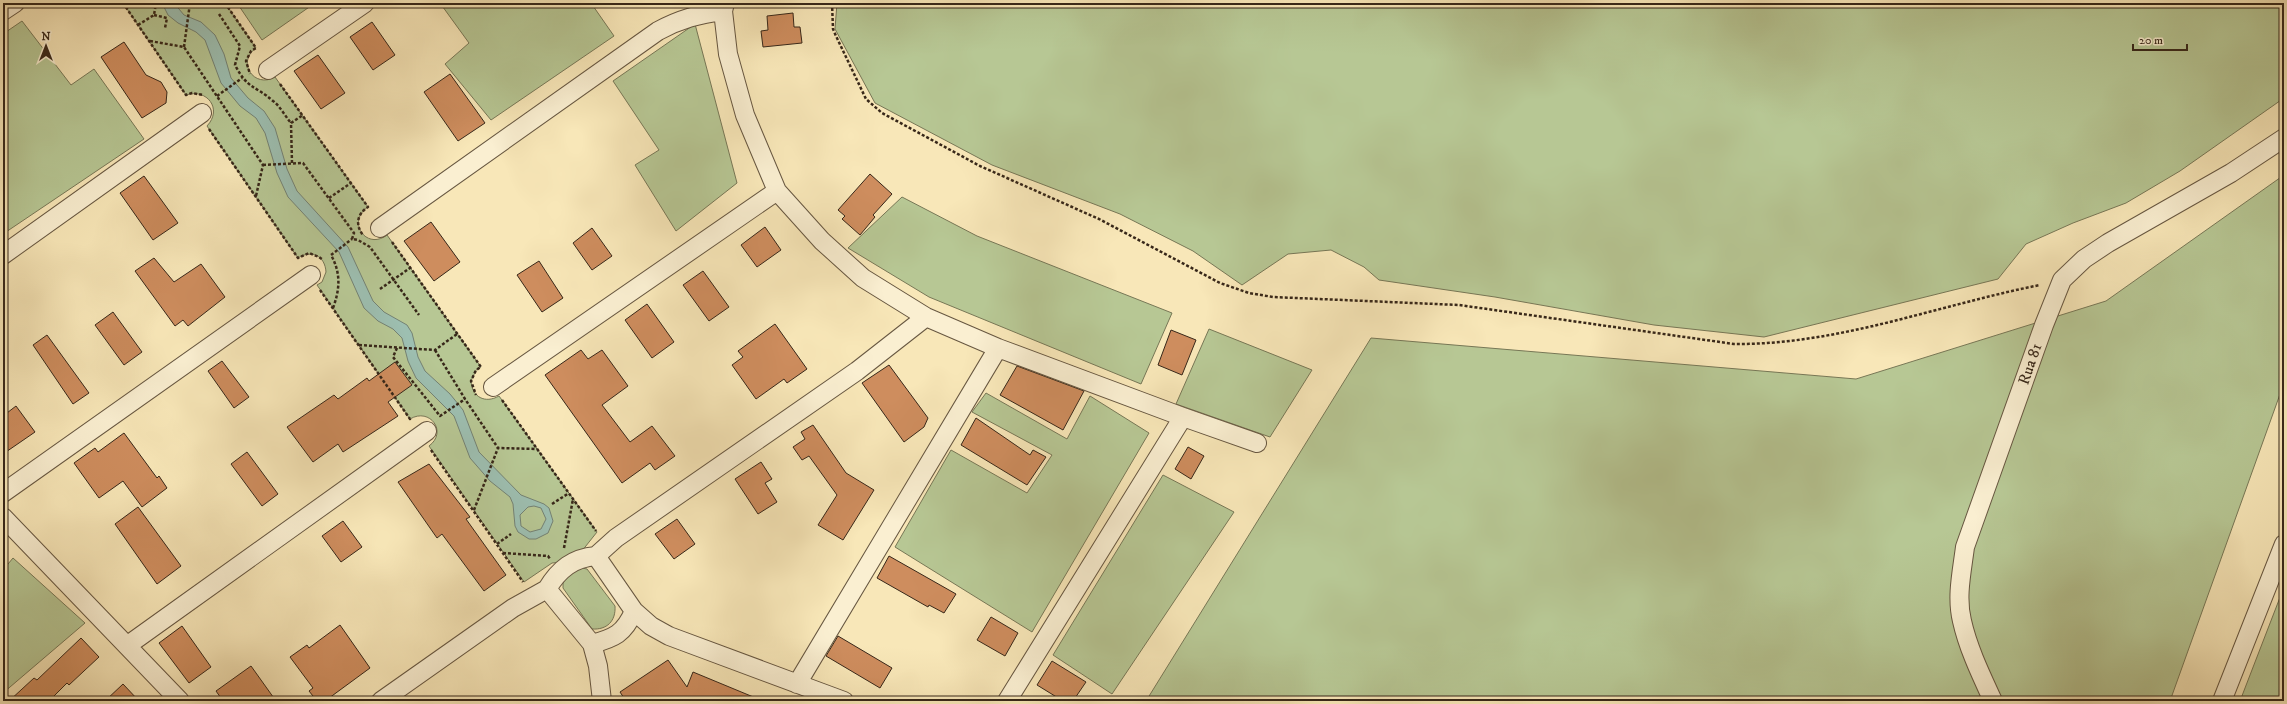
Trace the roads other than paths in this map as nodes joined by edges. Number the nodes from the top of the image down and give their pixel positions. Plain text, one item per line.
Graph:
1 (15, 3) edge
2 (365, 3) edge
3 (724, 7) edge
4 (3, 11) edge
5 (260, 73) road end
6 (206, 113) road end
7 (2284, 138) edge
8 (777, 192) junction
9 (378, 234) road end
10 (3, 255) edge
11 (318, 275) road end
12 (926, 317) junction
13 (998, 348) junction
14 (496, 391) road end
15 (1183, 417) junction
16 (428, 438) road end
17 (1257, 443) dead end
18 (3, 493) edge
19 (3, 517) edge
20 (2284, 544) edge
21 (596, 556) junction
22 (547, 589) junction
23 (634, 611) junction
24 (592, 644) junction
25 (128, 645) junction
26 (797, 684) junction
27 (180, 701) edge
28 (381, 701) edge
29 (602, 701) edge
30 (844, 701) edge
31 (1007, 701) edge
32 (1992, 701) edge
33 (2222, 701) edge

1 - 4 street
2 - 5 street
3 - 8 street
3 - 9 street
6 - 10 street
7 - 32 street, Rua 81
8 - 12 street
8 - 14 street
11 - 18 street
12 - 13 street
12 - 21 street
13 - 15 street
13 - 26 street
15 - 17 street
15 - 31 street
16 - 25 street
19 - 25 street
20 - 33 street
21 - 22 street
21 - 23 street
22 - 24 street
22 - 28 street
23 - 24 street
23 - 26 street
24 - 29 street
25 - 27 street
26 - 30 street

